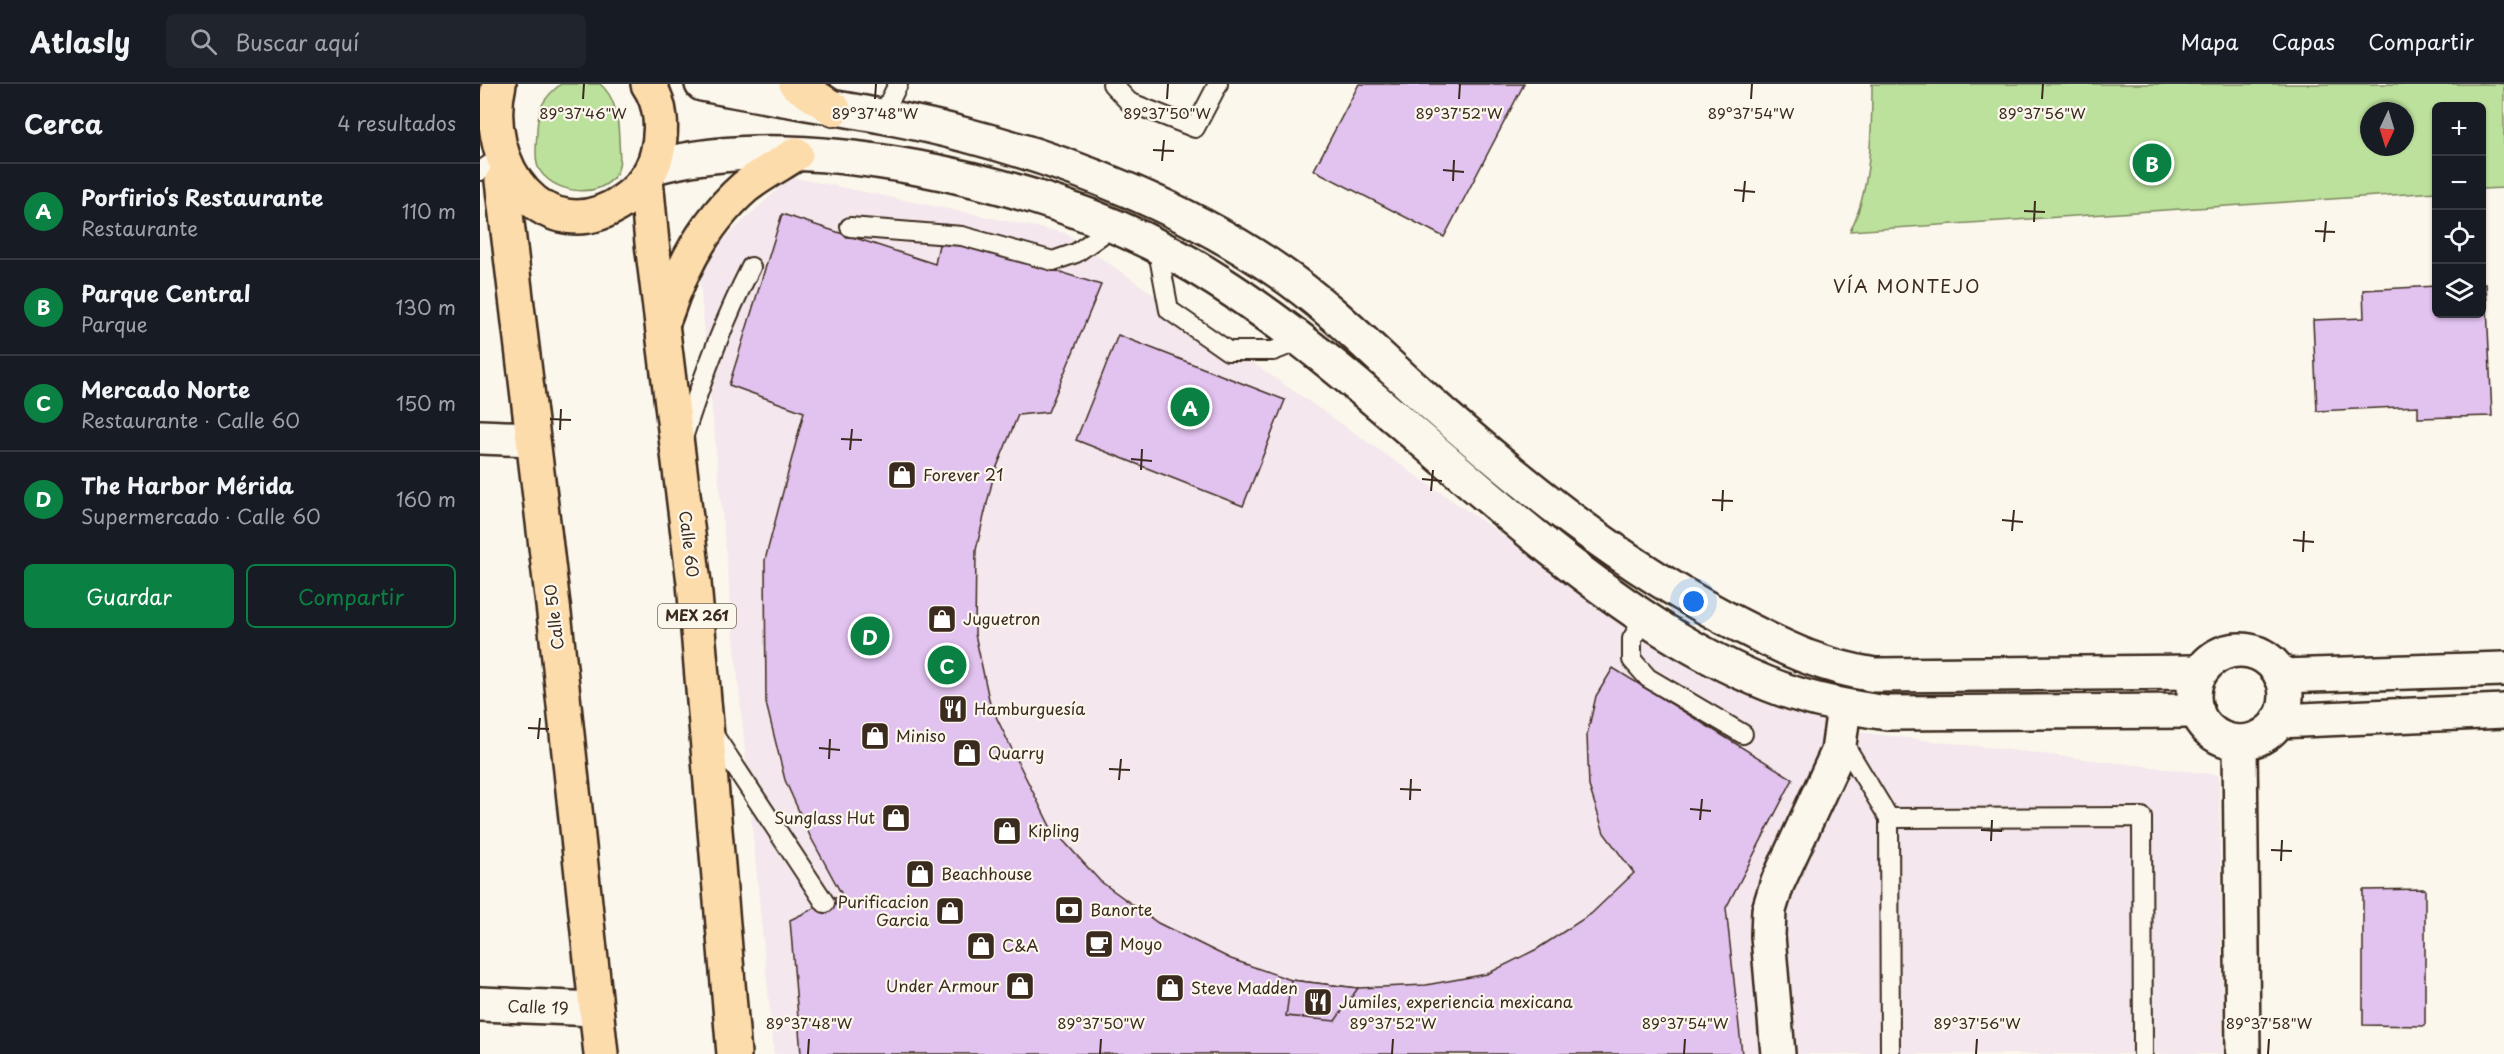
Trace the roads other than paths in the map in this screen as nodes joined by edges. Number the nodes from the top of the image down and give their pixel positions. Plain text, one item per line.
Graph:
1 (648, 84) edge
2 (702, 84) edge
3 (796, 84) edge
4 (898, 84) edge
5 (1112, 84) edge
6 (1218, 84) edge
7 (489, 100) edge
8 (834, 109) junction
9 (882, 117) junction
10 (796, 154) junction
11 (491, 172) edge
12 (650, 173) junction
13 (1114, 226) junction
14 (850, 227) dead end
15 (1157, 246) junction
16 (751, 267) dead end
17 (662, 324) junction
18 (1299, 340) junction
19 (480, 437) edge
20 (532, 439) junction
21 (678, 454) junction
22 (1644, 619) junction
23 (2504, 669) edge
24 (2200, 672) junction
25 (2282, 676) junction
26 (2197, 711) junction
27 (2504, 711) edge
28 (2278, 721) junction
29 (1842, 722) junction
30 (706, 723) junction
31 (1743, 734) dead end
32 (2240, 742) junction
33 (1889, 818) junction
34 (825, 903) dead end
35 (480, 1004) edge
36 (596, 1009) junction
37 (601, 1054) edge
38 (734, 1054) edge
39 (1778, 1054) edge
40 (1890, 1054) edge
41 (2144, 1054) edge
42 (2244, 1054) edge

1 - 12 main road
2 - 8 street
3 - 8 main road
4 - 9 lane
5 - 6 lane
7 - 11 main road, Calle 50
8 - 9 street
9 - 24 street
10 - 12 street
10 - 13 street
10 - 17 main road
11 - 12 main road
11 - 20 main road, Calle 50
12 - 17 main road, Calle 60 / MEX 261
13 - 14 lane
13 - 15 street
15 - 18 street
15 - 18 lane
16 - 21 lane
17 - 21 main road, Calle 60 / MEX 261
18 - 22 street
19 - 20 street
20 - 36 main road, Calle 50
21 - 30 main road, Calle 60 / MEX 261
22 - 29 street
22 - 31 lane
23 - 25 street
24 - 25 street
24 - 26 street
25 - 28 street
26 - 29 street
26 - 32 street
27 - 28 street
28 - 32 street
29 - 33 lane
29 - 39 street
30 - 34 lane
30 - 38 main road, Calle 60 / MEX 261
32 - 42 street
33 - 40 lane
33 - 41 lane
35 - 36 street, Calle 19
36 - 37 main road, Calle 50

